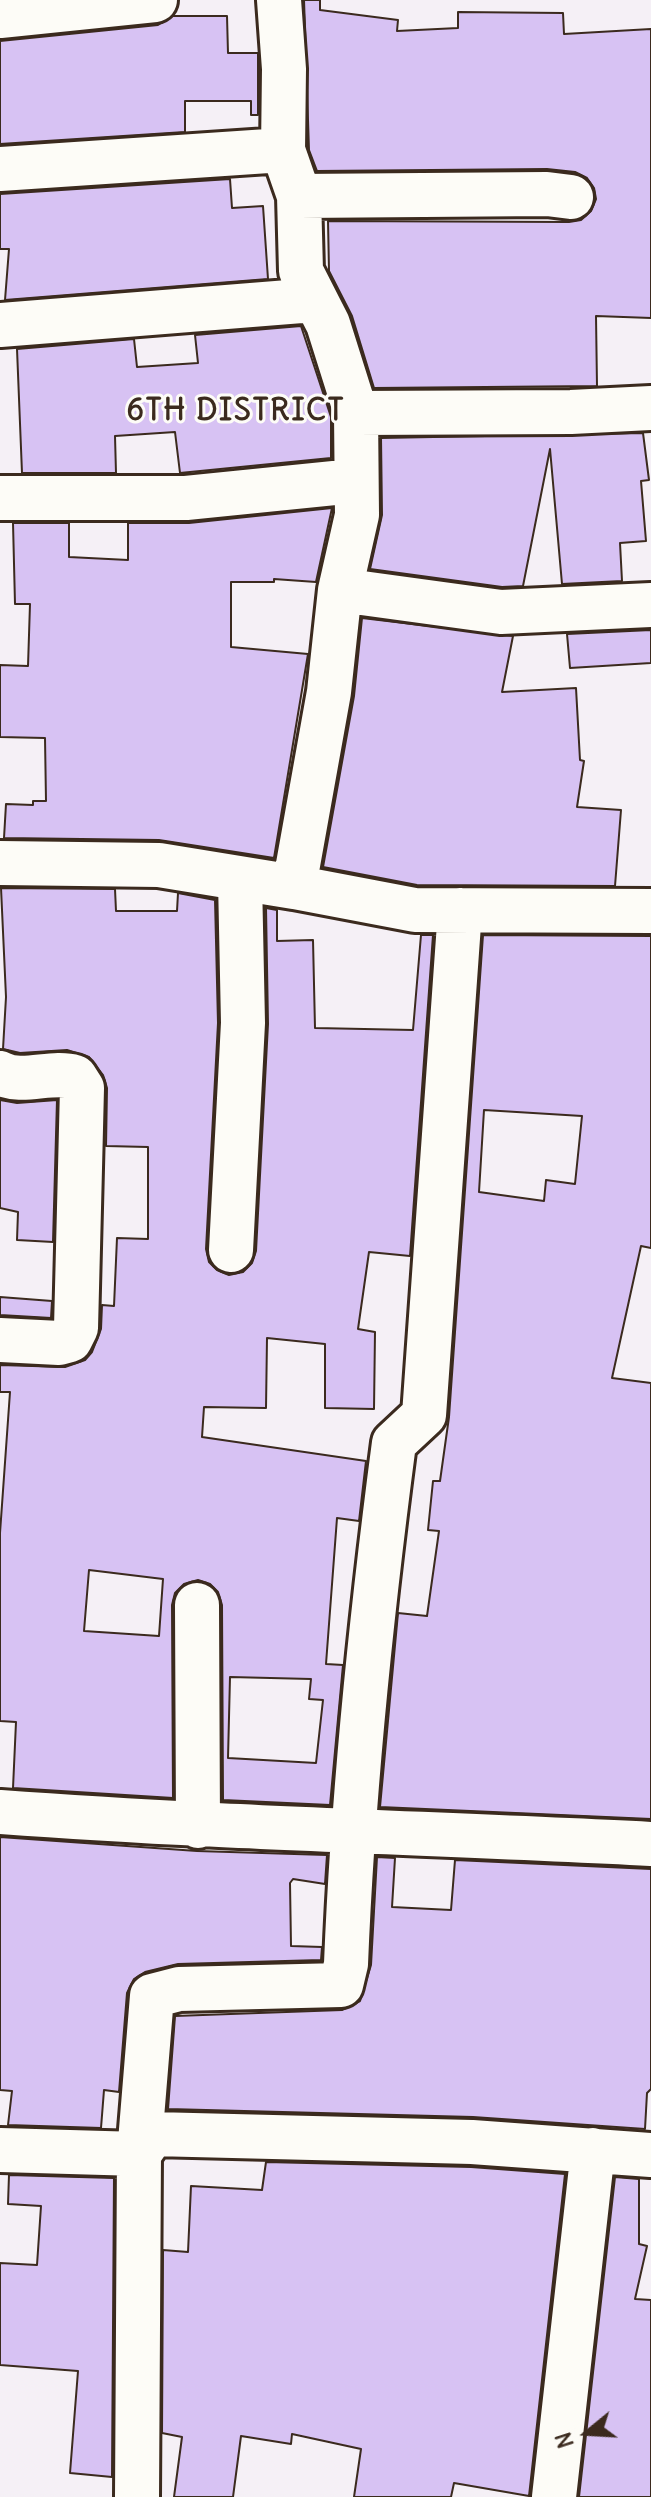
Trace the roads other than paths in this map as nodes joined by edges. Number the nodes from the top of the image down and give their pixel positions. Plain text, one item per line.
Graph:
1 (155, 0) edge
2 (279, 0) edge
3 (0, 16) edge
4 (283, 150) junction
5 (0, 169) edge
6 (299, 196) junction
7 (571, 197) dead end
8 (314, 300) junction
9 (0, 325) edge
10 (651, 408) edge
11 (356, 413) junction
12 (354, 481) junction
13 (0, 498) edge
14 (340, 590) junction
15 (651, 605) edge
16 (0, 863) edge
17 (240, 880) junction
18 (294, 887) junction
19 (460, 910) junction
20 (651, 911) edge
21 (0, 1073) edge
22 (231, 1250) dead end
23 (0, 1340) edge
24 (197, 1605) dead end
25 (0, 1812) edge
26 (198, 1826) junction
27 (351, 1828) junction
28 (651, 1844) edge
29 (0, 2150) edge
30 (593, 2150) junction
31 (139, 2154) junction
32 (651, 2155) edge
33 (137, 2497) edge
34 (554, 2497) edge

1 - 3 street
2 - 4 street
4 - 5 street
4 - 6 street
6 - 7 street
6 - 8 street
8 - 9 street
8 - 11 street
10 - 11 street
11 - 12 street
12 - 13 street
12 - 14 street
14 - 15 street
14 - 18 street
16 - 17 street
17 - 18 street
17 - 22 street
18 - 19 street
19 - 20 street
19 - 27 street
21 - 23 street
24 - 26 street
25 - 26 street
26 - 27 street
27 - 28 street
27 - 31 street
29 - 31 street
30 - 31 street
30 - 32 street
30 - 34 street
31 - 33 street

